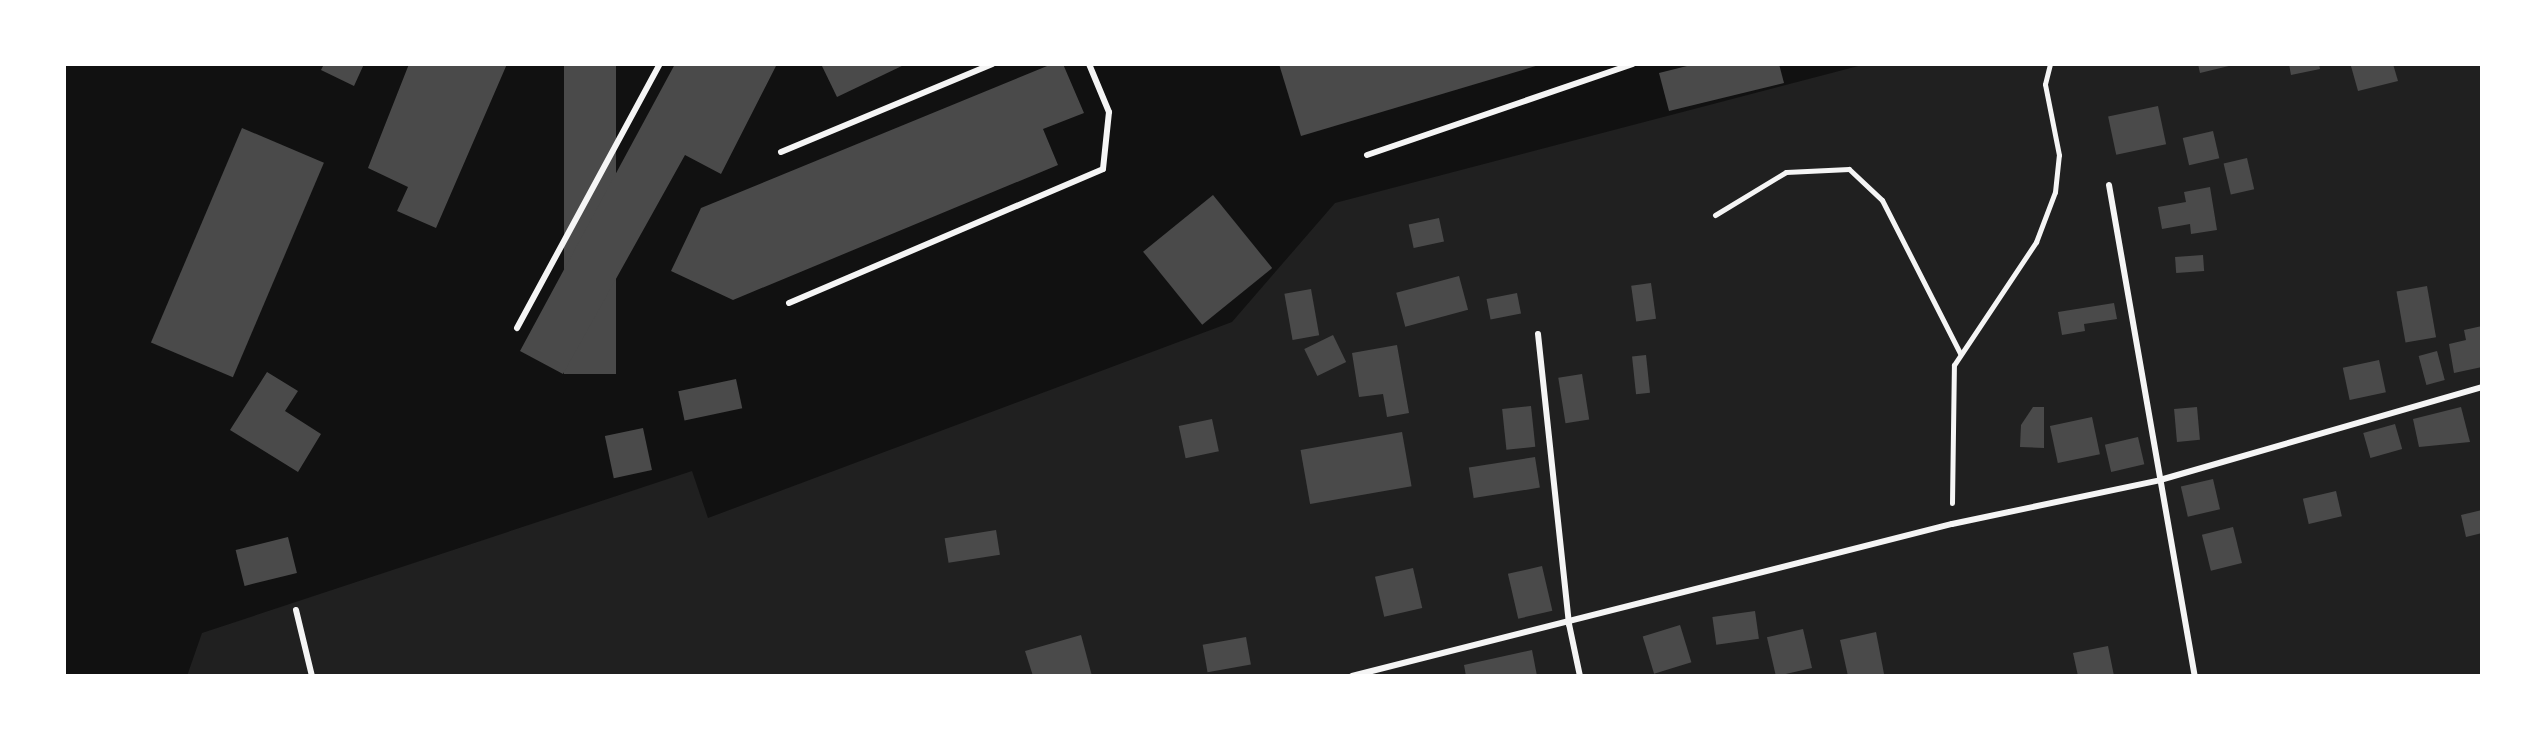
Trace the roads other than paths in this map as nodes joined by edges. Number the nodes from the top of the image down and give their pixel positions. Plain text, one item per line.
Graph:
1 (660, 64) edge
2 (992, 64) edge
3 (1089, 64) edge
4 (1633, 64) edge
5 (781, 152) dead end
6 (1367, 155) dead end
7 (2109, 185) dead end
8 (789, 303) dead end
9 (517, 328) dead end
10 (1538, 334) dead end
11 (2482, 387) edge
12 (2160, 480) junction
13 (296, 610) dead end
14 (1569, 624) junction
15 (312, 676) edge
16 (1352, 676) edge
17 (1580, 676) edge
18 (2195, 676) edge

1 - 9 lane
2 - 5 lane
3 - 8 lane
4 - 6 lane
7 - 12 lane
10 - 14 lane
11 - 12 lane
12 - 14 lane
12 - 18 lane
13 - 15 lane
14 - 16 lane
14 - 17 lane

